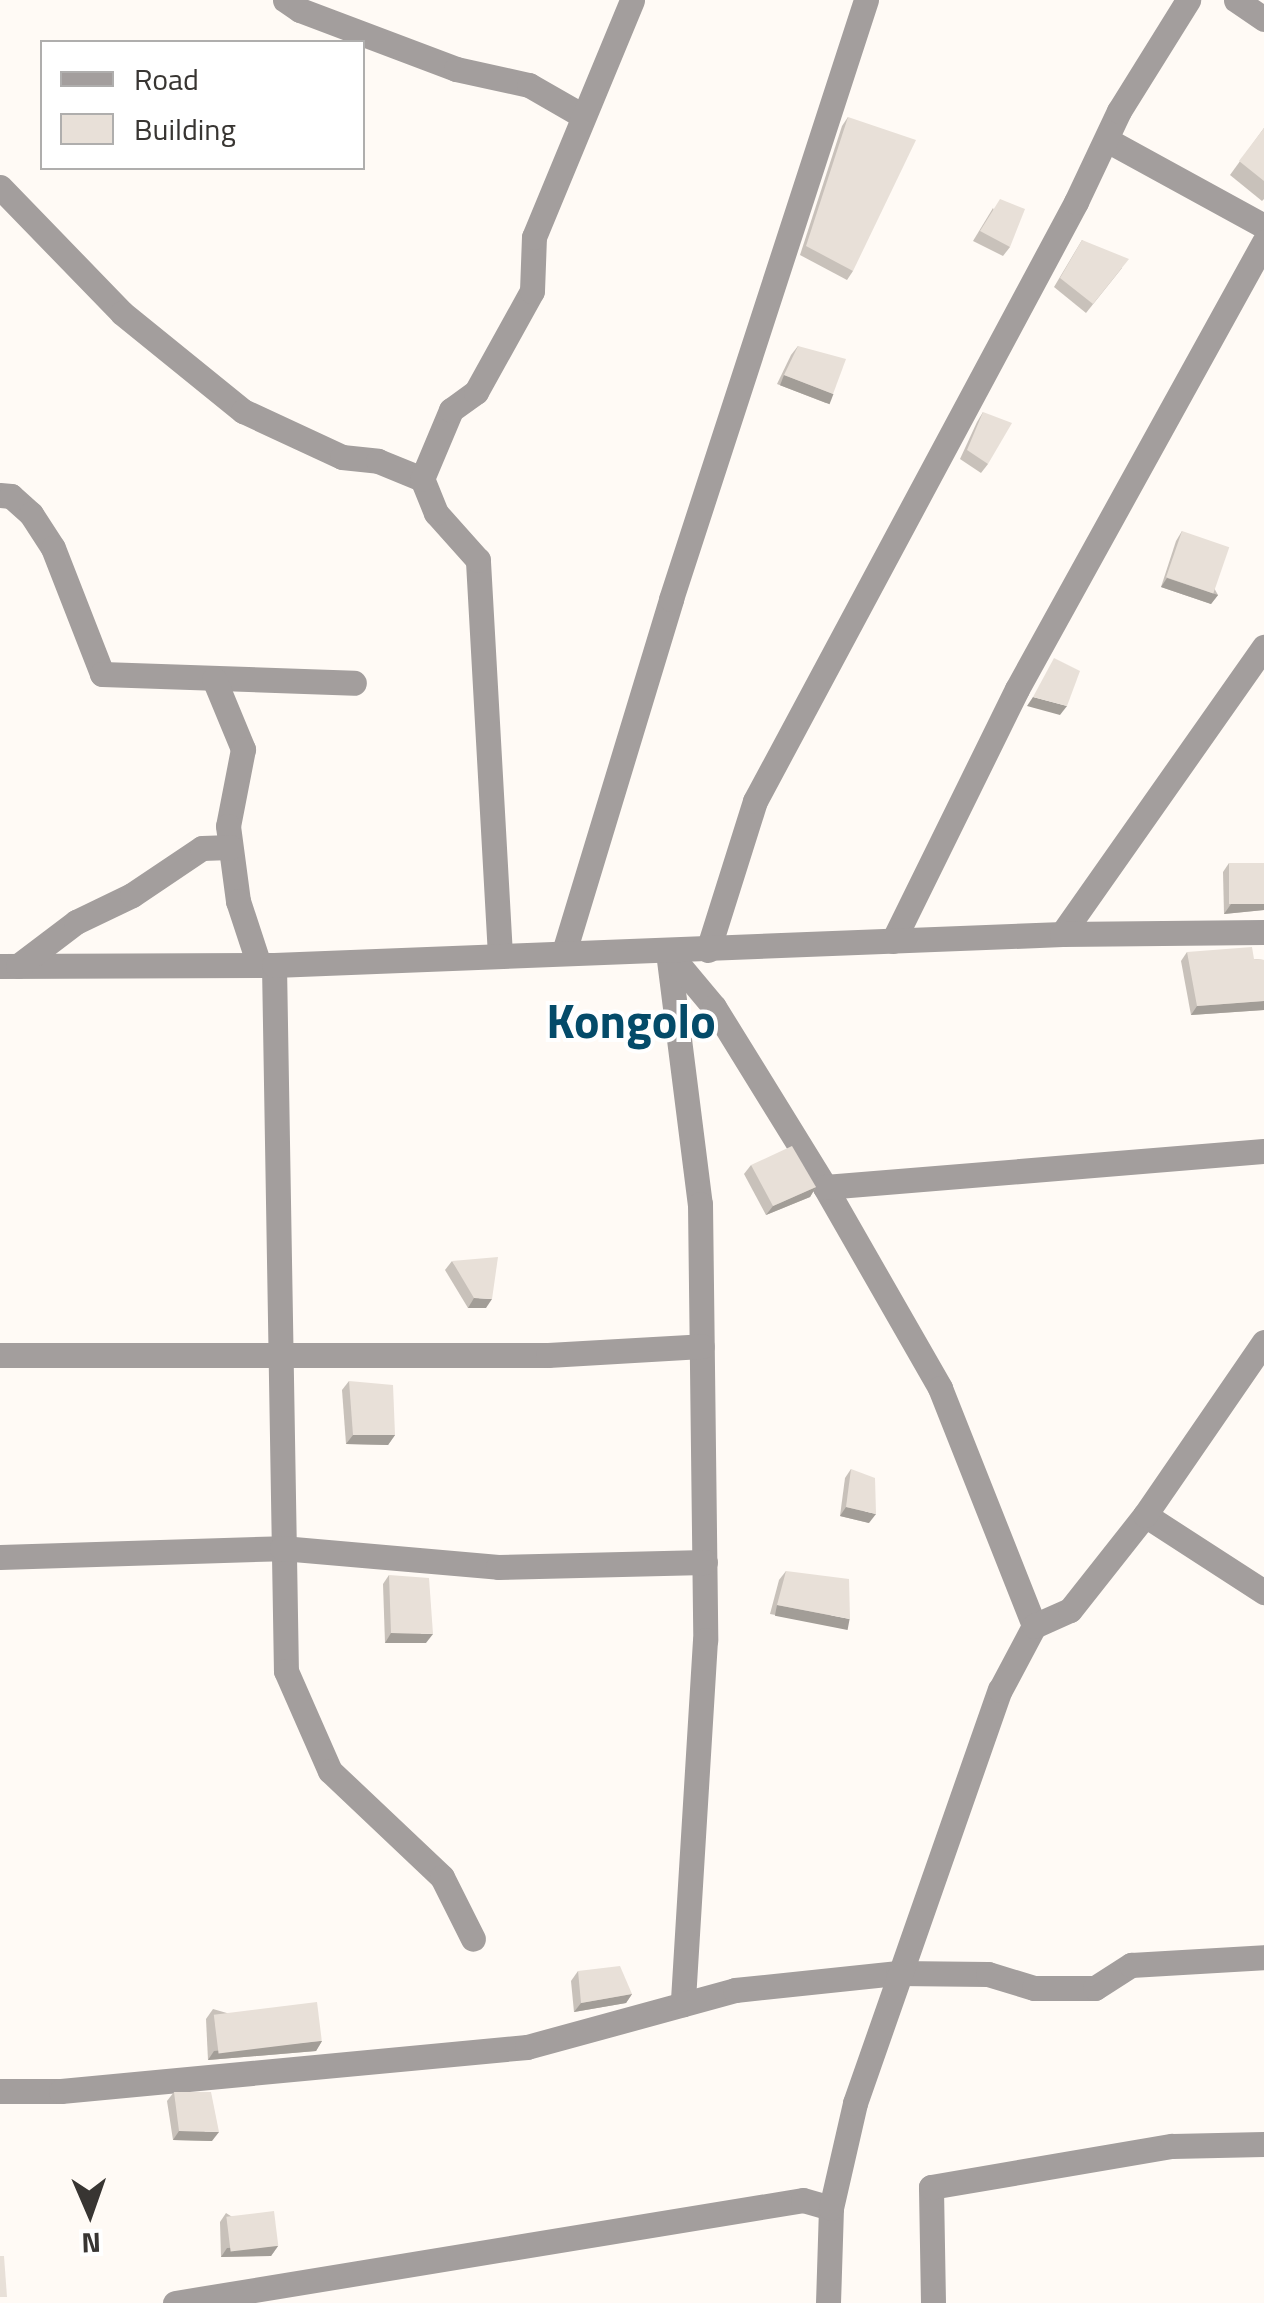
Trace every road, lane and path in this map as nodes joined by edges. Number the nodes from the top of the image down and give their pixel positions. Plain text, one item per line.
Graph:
1 (285, 0) edge
2 (632, 0) edge
3 (866, 0) edge
4 (1188, 0) edge
5 (1236, 0) edge
6 (1264, 19) edge
7 (583, 116) junction
8 (1108, 140) junction
9 (0, 188) edge
10 (1264, 226) edge
11 (1264, 242) edge
12 (422, 479) junction
13 (0, 494) edge
14 (1264, 646) edge
15 (214, 679) junction
16 (354, 683) dead end
17 (230, 847) junction
18 (1264, 932) edge
19 (1062, 934) junction
20 (893, 941) junction
21 (708, 950) junction
22 (564, 952) junction
23 (668, 952) junction
24 (500, 955) junction
25 (266, 965) junction
26 (9, 966) edge
27 (1264, 1151) edge
28 (826, 1187) junction
29 (1264, 1342) edge
30 (702, 1346) junction
31 (0, 1355) edge
32 (279, 1356) junction
33 (1144, 1515) junction
34 (282, 1548) junction
35 (0, 1556) edge
36 (705, 1562) junction
37 (1264, 1592) edge
38 (1034, 1626) junction
39 (473, 1939) dead end
40 (1264, 1956) edge
41 (898, 1973) junction
42 (683, 2004) junction
43 (0, 2090) edge
44 (1264, 2144) edge
45 (831, 2208) junction
46 (175, 2303) edge
47 (828, 2303) edge
48 (933, 2303) edge

1 - 7 street
2 - 7 street
3 - 22 street
4 - 8 street
5 - 6 street
7 - 12 street
8 - 10 street
8 - 21 street
9 - 12 street
11 - 20 street
12 - 24 street
13 - 15 street
14 - 19 street
15 - 16 street
15 - 17 street
17 - 25 street
17 - 26 street
18 - 19 street
19 - 20 street
20 - 21 street
21 - 23 street
22 - 23 street
22 - 24 street
23 - 28 street
23 - 30 street
24 - 25 street
25 - 26 street
25 - 32 street
27 - 28 street
28 - 38 street
29 - 33 street
30 - 32 street
30 - 36 street
31 - 32 street
32 - 34 street
33 - 37 street
33 - 38 street
34 - 35 street
34 - 36 street
34 - 39 street
36 - 42 street
38 - 41 street
40 - 41 street
41 - 42 street
41 - 45 street
42 - 43 street
44 - 48 street
45 - 46 street
45 - 47 street

